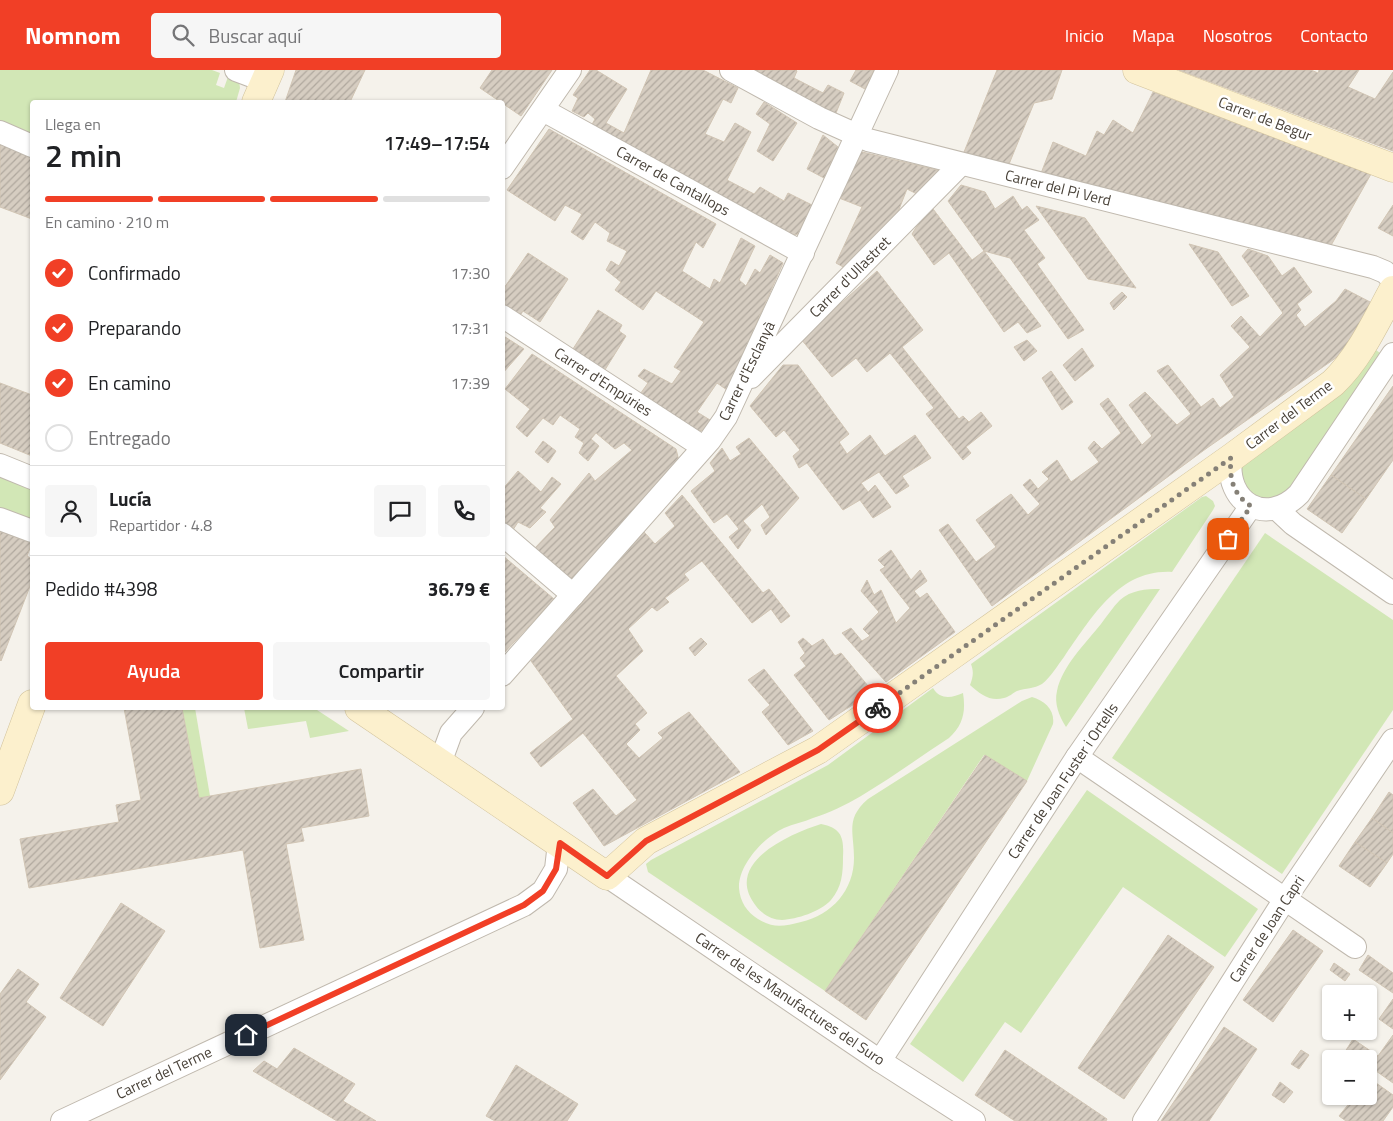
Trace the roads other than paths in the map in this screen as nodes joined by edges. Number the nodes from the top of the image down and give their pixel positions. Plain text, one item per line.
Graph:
1 (236, 70) edge
2 (570, 70) edge
3 (731, 70) edge
4 (887, 70) edge
5 (1137, 70) edge
6 (264, 85) edge
7 (543, 110) junction
8 (0, 132) edge
9 (858, 137) junction
10 (30, 145) edge
11 (505, 164) edge
12 (961, 164) junction
13 (1393, 168) edge
14 (803, 253) junction
15 (1393, 280) edge
16 (1393, 290) edge
17 (505, 318) edge
18 (1393, 354) edge
19 (739, 389) junction
20 (703, 447) junction
21 (1231, 458) junction
22 (0, 465) edge
23 (30, 477) edge
24 (1251, 506) junction
25 (1276, 509) junction
26 (0, 519) edge
27 (30, 531) edge
28 (505, 537) edge
29 (1393, 593) edge
30 (573, 594) junction
31 (505, 672) edge
32 (30, 709) edge
33 (362, 710) edge
34 (472, 710) edge
35 (1393, 740) edge
36 (1077, 757) junction
37 (440, 763) junction
38 (0, 791) edge
39 (560, 843) junction
40 (607, 876) junction
41 (1285, 899) junction
42 (1355, 946) dead end
43 (880, 1061) junction
44 (62, 1121) edge
45 (974, 1121) edge
46 (1144, 1121) edge

1 - 6 street
2 - 7 street
3 - 9 street, Carrer del Pi Verd
4 - 9 street, Carrer d'Esclanyà
5 - 13 street, Carrer de Begur
7 - 11 street
7 - 14 street, Carrer de Cantallops
8 - 10 street
9 - 12 street, Carrer del Pi Verd
9 - 14 street, Carrer d'Esclanyà
12 - 15 street, Carrer del Pi Verd
12 - 19 street, Carrer d'Ullastret
14 - 19 street, Carrer d'Esclanyà
16 - 21 street, Carrer del Terme
17 - 20 street, Carrer d'Empúries
18 - 25 street
19 - 20 street, Carrer d'Esclanyà
20 - 30 street, Carrer d'Esclanyà
21 - 24 street
21 - 40 street, Carrer del Terme
22 - 23 street
24 - 25 street
24 - 36 street, Carrer de Joan Fuster i Ortells
25 - 29 street
26 - 27 street
28 - 30 street
30 - 31 street, Carrer d'Esclanyà
32 - 38 street
33 - 37 street
34 - 37 street
35 - 41 street, Carrer de Joan Capri
36 - 41 street
36 - 43 street, Carrer de Joan Fuster i Ortells
37 - 39 street
39 - 40 street
39 - 44 street, Carrer del Terme
40 - 43 street, Carrer de les Manufactures del Suro
41 - 42 street
41 - 46 street, Carrer de Joan Capri
43 - 45 street, Carrer de les Manufactures del Suro

